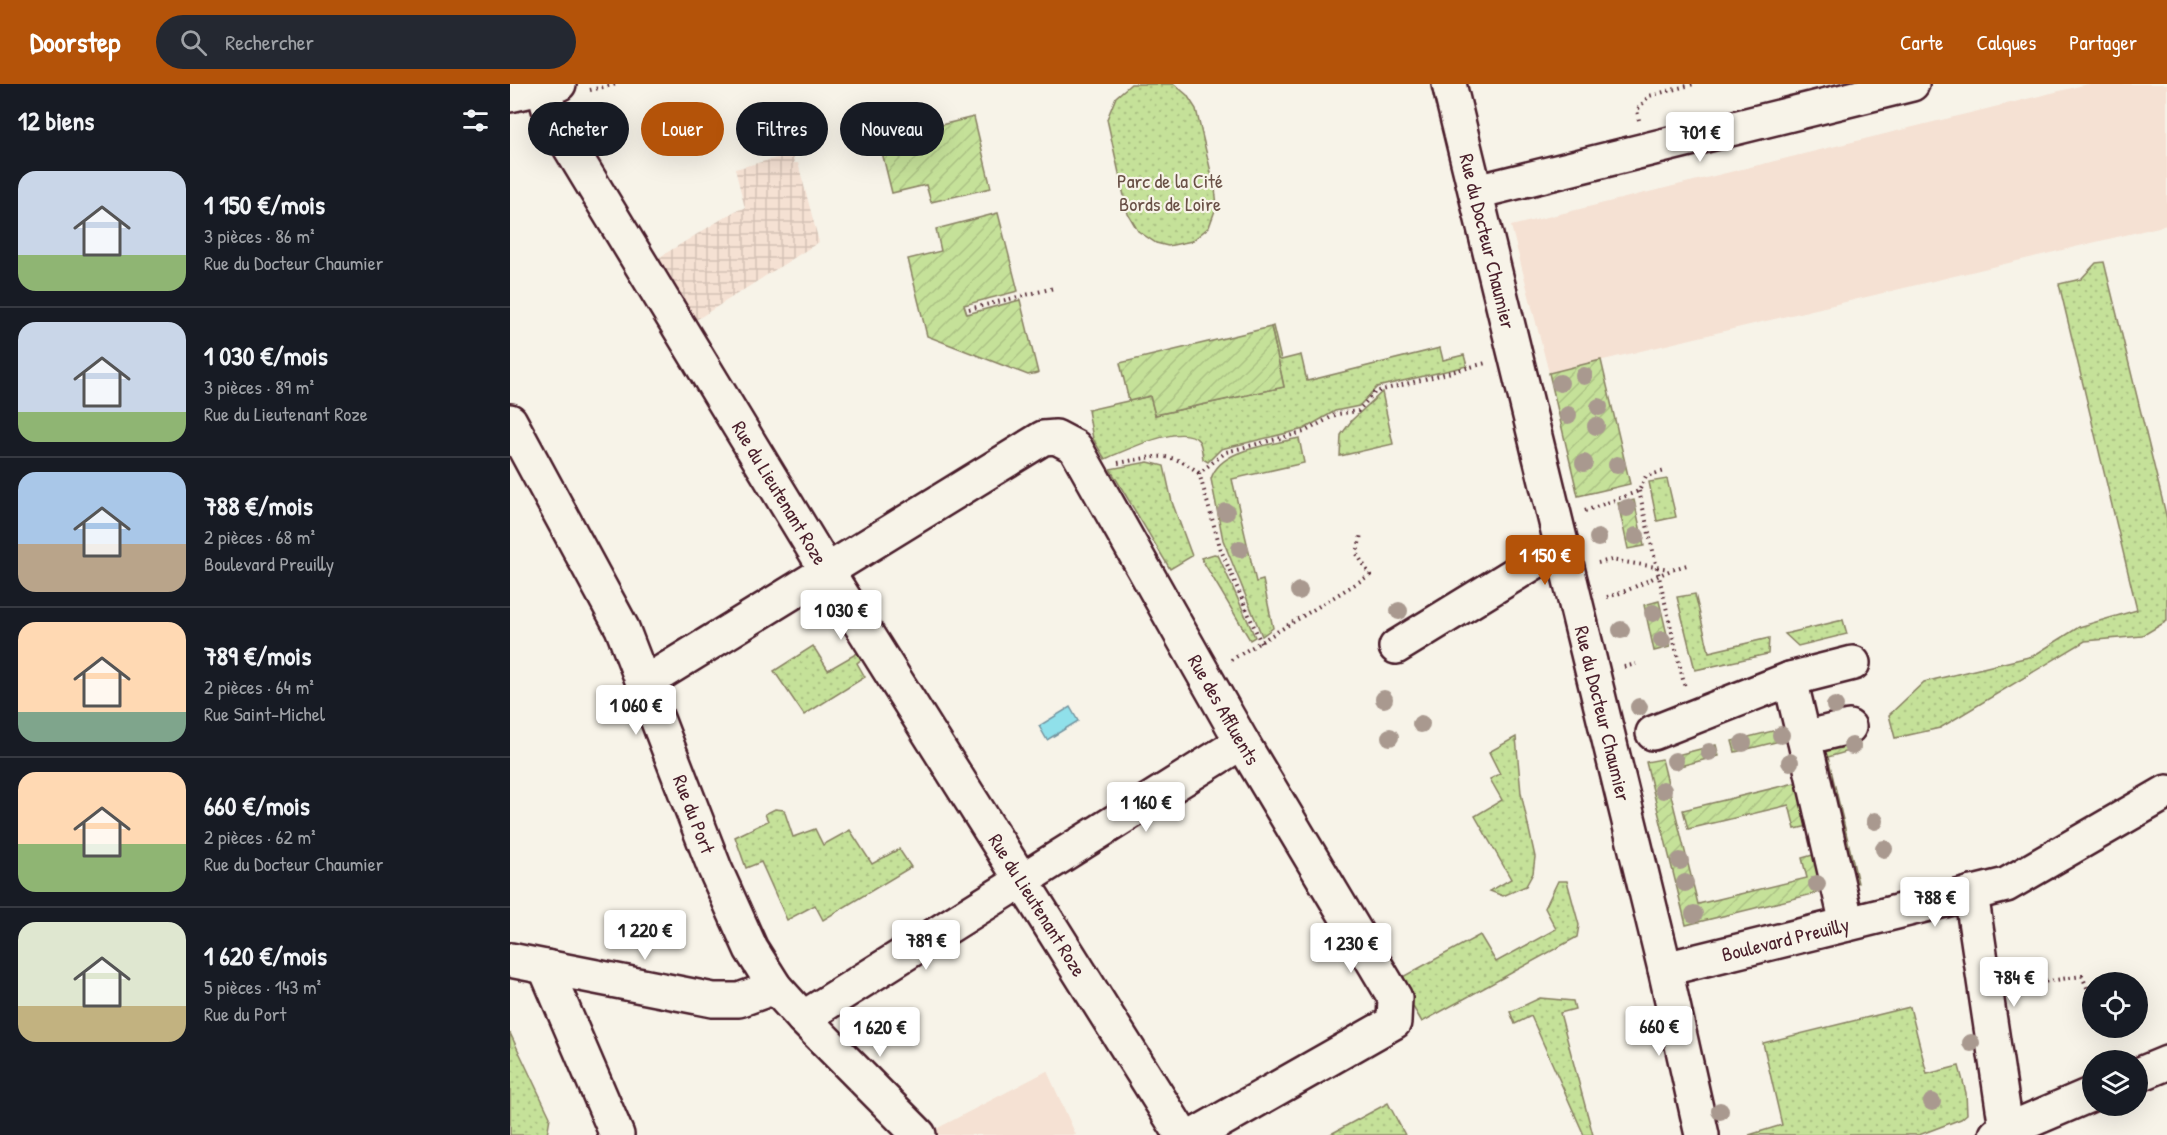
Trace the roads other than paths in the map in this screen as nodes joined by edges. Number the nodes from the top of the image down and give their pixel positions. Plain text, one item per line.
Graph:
1 (1449, 84) edge
2 (1912, 84) edge
3 (551, 86) edge
4 (510, 95) edge
5 (1476, 192) junction
6 (510, 421) edge
7 (1561, 546) junction
8 (827, 571) junction
9 (1396, 647) dead end
10 (1853, 663) dead end
11 (1790, 679) junction
12 (643, 684) junction
13 (1849, 727) dead end
14 (1653, 733) dead end
15 (1804, 738) junction
16 (1242, 742) junction
17 (2167, 792) edge
18 (1023, 880) junction
19 (1971, 893) junction
20 (1847, 924) junction
21 (524, 963) edge
22 (1665, 969) junction
23 (775, 987) junction
24 (803, 1018) junction
25 (2167, 1063) edge
26 (2148, 1071) edge
27 (2082, 1098) edge
28 (2003, 1133) edge
29 (617, 1135) edge
30 (919, 1135) edge
31 (1182, 1135) edge
32 (1195, 1135) edge
33 (1702, 1135) edge

1 - 5 street, Rue du Docteur Chaumier
2 - 5 street
3 - 4 street
3 - 8 street, Rue du Lieutenant Roze
5 - 7 street, Rue du Docteur Chaumier
6 - 12 street, Rue du Port
7 - 9 street
7 - 22 street, Rue du Docteur Chaumier
8 - 12 street, Rue des Affluents
8 - 16 street, Rue des Affluents
8 - 18 street, Rue du Lieutenant Roze
10 - 11 street
11 - 14 street
11 - 15 street
12 - 23 street, Rue du Port
13 - 15 street
15 - 20 street
16 - 18 street
16 - 32 street, Rue des Affluents
17 - 19 street, Boulevard Preuilly
18 - 24 street
18 - 31 street, Rue du Lieutenant Roze
19 - 20 street, Boulevard Preuilly
19 - 28 street
20 - 22 street, Boulevard Preuilly
21 - 23 street
21 - 29 street
22 - 33 street, Rue du Docteur Chaumier
23 - 24 street, Rue du Port
24 - 30 street, Rue du Port
25 - 26 street
27 - 28 street

